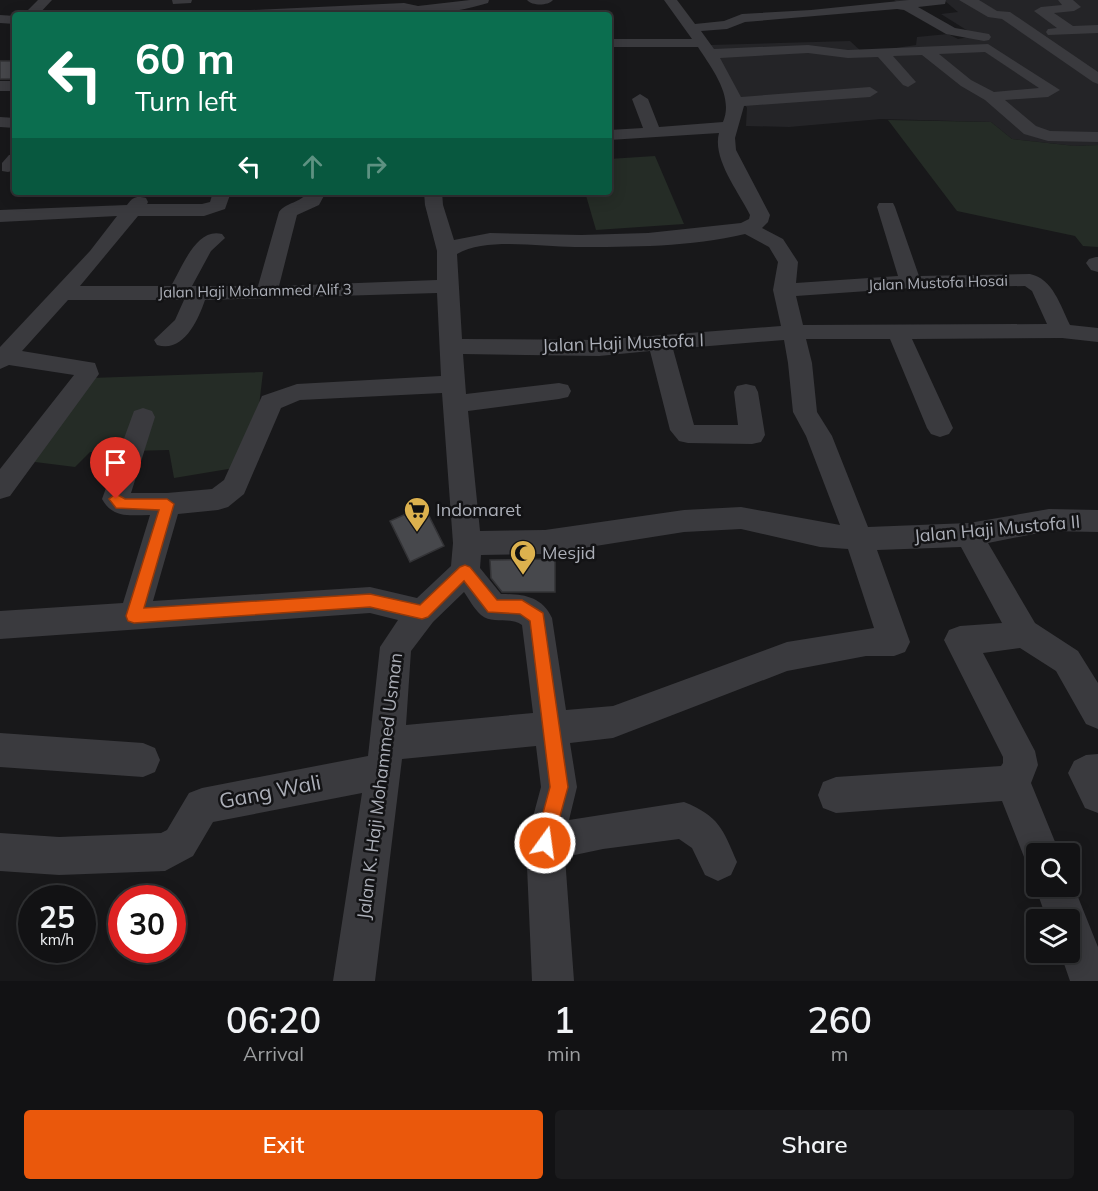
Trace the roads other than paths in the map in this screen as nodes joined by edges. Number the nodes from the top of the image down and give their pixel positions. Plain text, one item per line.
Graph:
1 (46, 0) edge
2 (533, 0) edge
3 (547, 0) edge
4 (670, 0) edge
5 (793, 0) edge
6 (974, 0) edge
7 (940, 1) edge
8 (877, 3) edge
9 (1068, 4) edge
10 (897, 5) junction
11 (304, 6) edge
12 (478, 6) edge
13 (1041, 11) junction
14 (33, 12) edge
15 (265, 12) edge
16 (416, 12) edge
17 (427, 12) edge
18 (811, 14) junction
19 (1005, 15) junction
20 (1098, 27) edge
21 (691, 28) junction
22 (1071, 31) junction
23 (1034, 34) junction
24 (984, 37) dead end
25 (612, 43) edge
26 (1077, 47) dead end
27 (706, 49) junction
28 (1056, 50) junction
29 (926, 51) junction
30 (903, 52) junction
31 (882, 53) junction
32 (834, 58) dead end
33 (918, 65) dead end
34 (1098, 79) edge
35 (908, 82) dead end
36 (991, 97) junction
37 (640, 99) dead end
38 (736, 102) junction
39 (728, 128) junction
40 (653, 132) junction
41 (612, 135) edge
42 (1098, 137) edge
43 (143, 195) edge
44 (221, 195) edge
45 (316, 195) edge
46 (433, 195) edge
47 (31, 200) dead end
48 (886, 207) dead end
49 (135, 210) junction
50 (9, 216) edge
51 (748, 228) junction
52 (215, 238) dead end
53 (447, 250) junction
54 (911, 282) junction
55 (447, 286) junction
56 (784, 290) junction
57 (267, 292) junction
58 (62, 293) junction
59 (187, 293) junction
60 (1062, 331) junction
61 (793, 332) junction
62 (898, 332) junction
63 (1096, 337) edge
64 (165, 339) dead end
65 (660, 344) junction
66 (452, 346) junction
67 (2, 358) edge
68 (559, 391) dead end
69 (746, 392) dead end
70 (454, 394) junction
71 (143, 417) dead end
72 (940, 428) dead end
73 (0, 489) edge
74 (167, 504) junction
75 (1098, 521) edge
76 (969, 535) junction
77 (859, 539) junction
78 (466, 557) junction
79 (422, 613) junction
80 (134, 616) junction
81 (0, 625) edge
82 (1024, 633) junction
83 (1098, 713) edge
84 (550, 730) junction
85 (0, 750) edge
86 (385, 757) junction
87 (142, 760) dead end
88 (1098, 772) edge
89 (1012, 780) junction
90 (836, 795) dead end
91 (1098, 795) edge
92 (545, 843) junction
93 (1037, 843) edge
94 (0, 852) edge
95 (718, 862) dead end
96 (1080, 952) edge
97 (354, 981) edge
98 (553, 981) edge
99 (1091, 981) edge

1 - 14 street
2 - 3 street
4 - 21 street
5 - 18 street
6 - 19 street
7 - 10 street
8 - 10 street
8 - 18 street
9 - 13 street
9 - 20 street
10 - 24 street
11 - 15 street
11 - 16 street
12 - 17 street
13 - 19 street
13 - 22 street
18 - 21 street
19 - 23 street
20 - 22 street
21 - 27 street
22 - 23 street
23 - 28 street
25 - 27 street
26 - 28 street
27 - 31 street
27 - 38 street
28 - 34 street
29 - 30 street
29 - 36 street
29 - 36 street
30 - 31 street
30 - 33 street
31 - 35 street
32 - 38 street
36 - 42 street
37 - 40 street
38 - 39 street
39 - 40 street
39 - 51 street
40 - 41 street
43 - 49 street
44 - 49 street
45 - 57 street
46 - 53 street
47 - 50 street
48 - 54 street
49 - 50 street
49 - 58 street
51 - 53 street
51 - 56 street
52 - 59 street
53 - 55 street
54 - 56 street, Jalan Mustofa Hosai
54 - 60 street, Jalan Mustofa Hosai
55 - 57 street, Jalan Haji Mohammed Alif 3
55 - 66 street
56 - 61 street
57 - 59 street, Jalan Haji Mohammed Alif 3
58 - 59 street, Jalan Haji Mohammed Alif 3
58 - 67 street
59 - 64 street
60 - 62 street, Jalan Haji Mustofa I
60 - 63 street, Jalan Haji Mustofa I
61 - 62 street, Jalan Haji Mustofa I
61 - 65 street, Jalan Haji Mustofa I
61 - 77 street
62 - 72 street
65 - 66 street, Jalan Haji Mustofa I
65 - 69 street
66 - 70 street
67 - 73 street
68 - 70 street
70 - 74 street
70 - 78 street
71 - 74 street
74 - 80 street
75 - 76 street, Jalan Haji Mustofa II
76 - 77 street, Jalan Haji Mustofa II
76 - 82 street
77 - 78 street, Jalan Haji Mustofa II
77 - 84 street, Gang Wali
78 - 79 street, Jalan K. Haji Mohammed Usman
78 - 84 street
79 - 80 street
79 - 86 street, Jalan K. Haji Mohammed Usman
80 - 81 street
82 - 83 street
82 - 89 street
84 - 86 street, Gang Wali
84 - 92 street
85 - 87 street
86 - 94 street, Gang Wali
86 - 97 street, Jalan K. Haji Mohammed Usman
88 - 91 street
89 - 90 street
89 - 93 street
92 - 95 street
92 - 98 street
96 - 99 street

